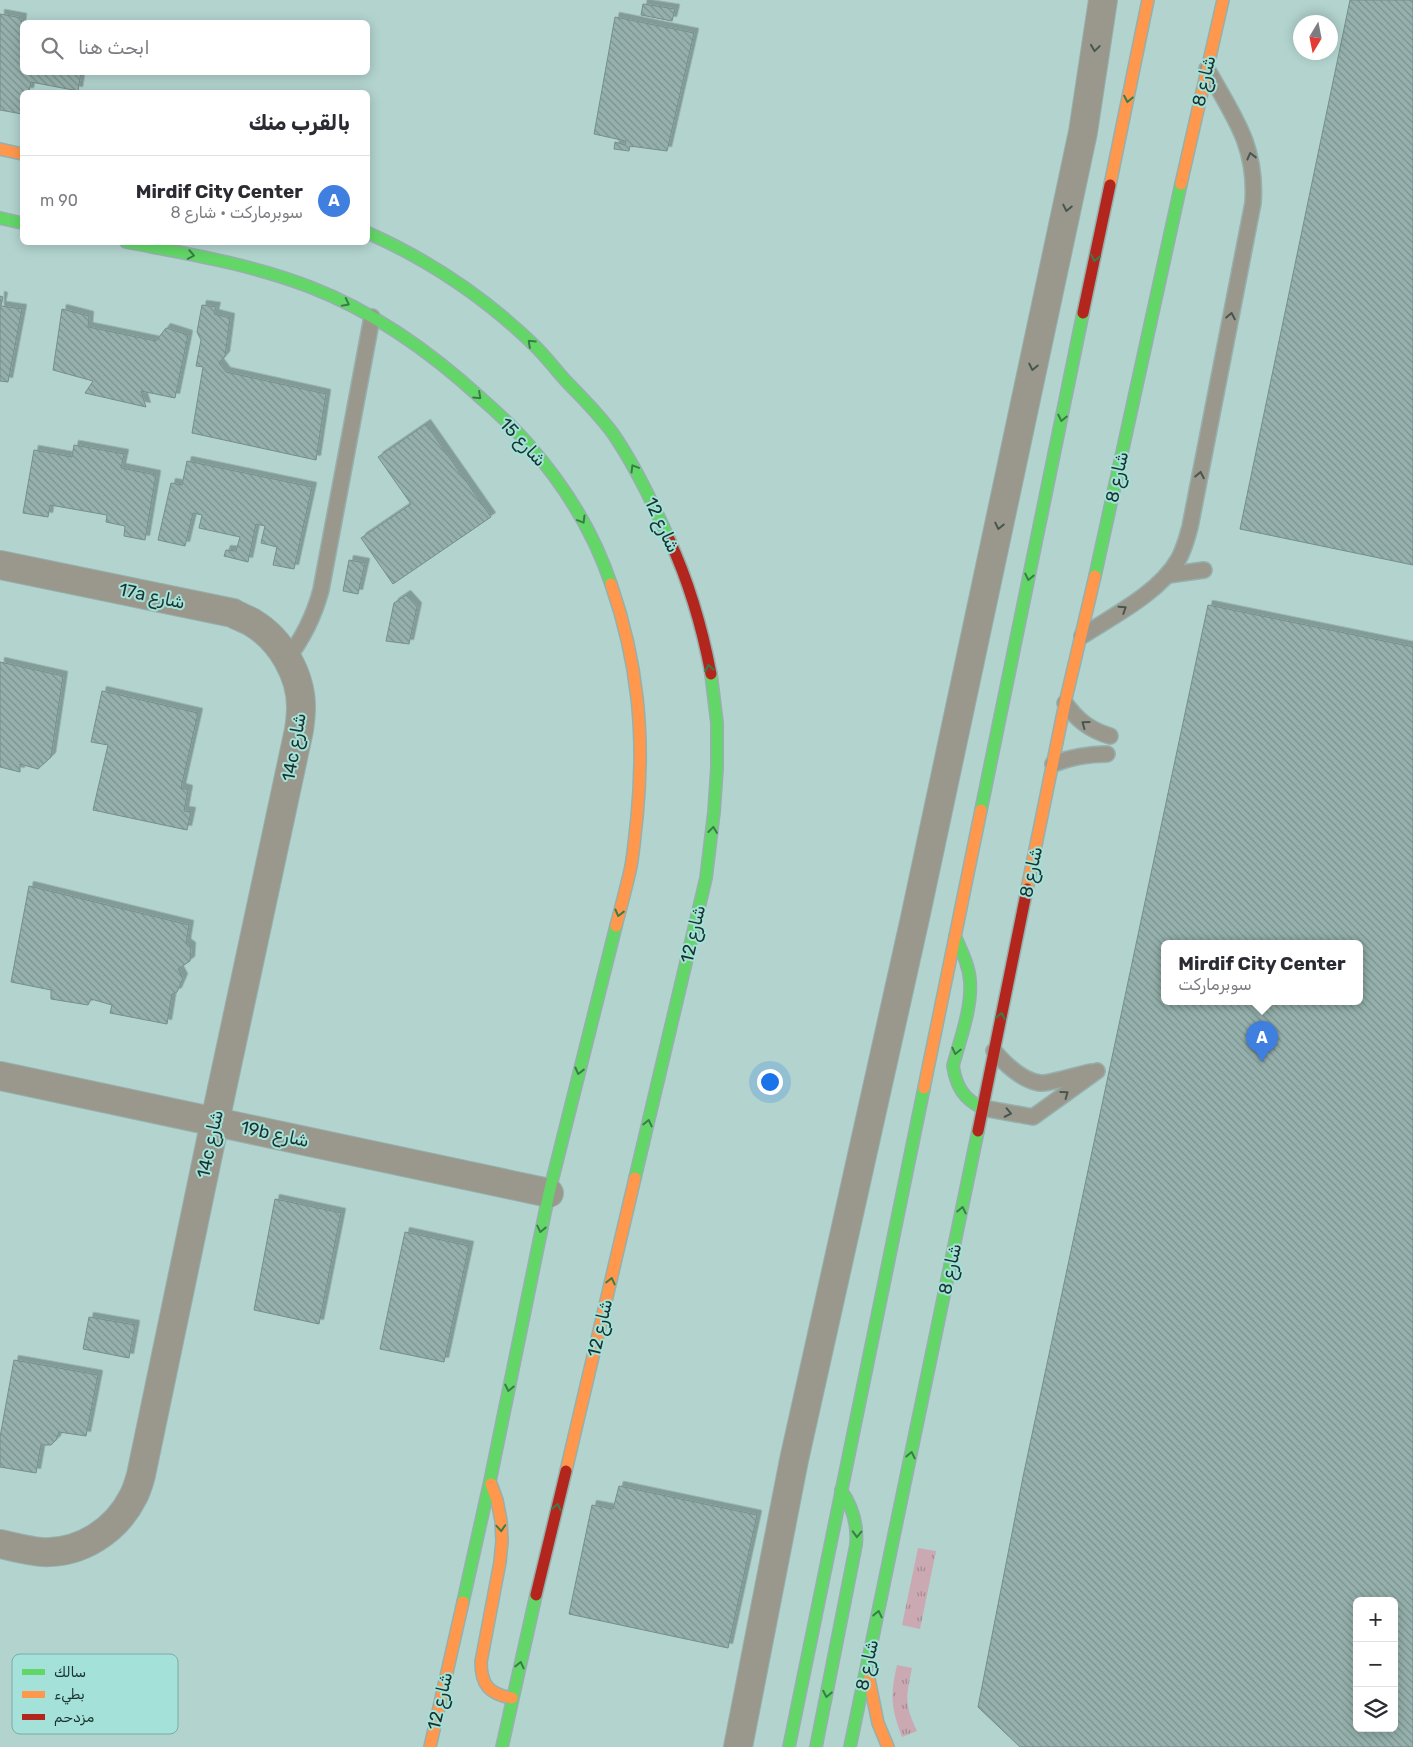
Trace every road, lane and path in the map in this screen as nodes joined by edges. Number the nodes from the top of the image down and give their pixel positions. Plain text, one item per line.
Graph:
1 (1103, 0) edge
2 (1148, 0) edge
3 (1223, 0) edge
4 (1207, 69) junction
5 (0, 149) edge
6 (20, 154) edge
7 (0, 218) edge
8 (20, 223) edge
9 (372, 235) edge
10 (141, 245) edge
11 (372, 317) junction
12 (0, 565) edge
13 (1204, 570) dead end
14 (1168, 574) junction
15 (1082, 636) junction
16 (287, 659) junction
17 (1065, 703) junction
18 (1110, 736) dead end
19 (1107, 754) dead end
20 (1053, 764) junction
21 (631, 866) joint
22 (955, 936) junction
23 (994, 1051) junction
24 (0, 1076) edge
25 (983, 1108) junction
26 (215, 1121) junction
27 (549, 1193) junction
28 (490, 1481) junction
29 (841, 1490) junction
30 (10, 1546) edge
31 (868, 1664) junction
32 (512, 1698) junction
33 (430, 1747) edge
34 (502, 1747) edge
35 (738, 1747) edge
36 (789, 1747) edge
37 (816, 1747) edge
38 (850, 1747) edge
39 (888, 1747) edge

1 -> 35 street
2 -> 22 street
3 - 4 street, شارع 8
14 -> 4 lane
4 - 15 street, شارع 8
5 - 6 street
7 - 8 street
32 -> 9 street, شارع 12
10 -> 11 street, شارع 15
11 - 16 lane
11 -> 21 street, شارع 15
12 - 16 street, 17a شارع
13 - 14 lane
15 -> 14 lane
15 - 17 street, شارع 8
16 - 26 street, 14c شارع
18 -> 17 lane
17 - 20 street, شارع 8
19 - 20 lane
23 -> 20 street, شارع 8
21 -> 27 street, شارع 12
22 -> 25 street
22 - 29 street
23 - 25 street, شارع 8
25 -> 23 lane
24 - 26 street, 19b شارع
31 -> 25 street, شارع 8
26 - 27 street, 19b شارع
26 - 30 street, 14c شارع
27 -> 28 street, شارع 12
28 -> 32 street
28 - 33 street, شارع 12
29 - 36 street
29 -> 37 street
31 - 38 street, شارع 8
31 - 39 street
32 - 34 street, شارع 12

